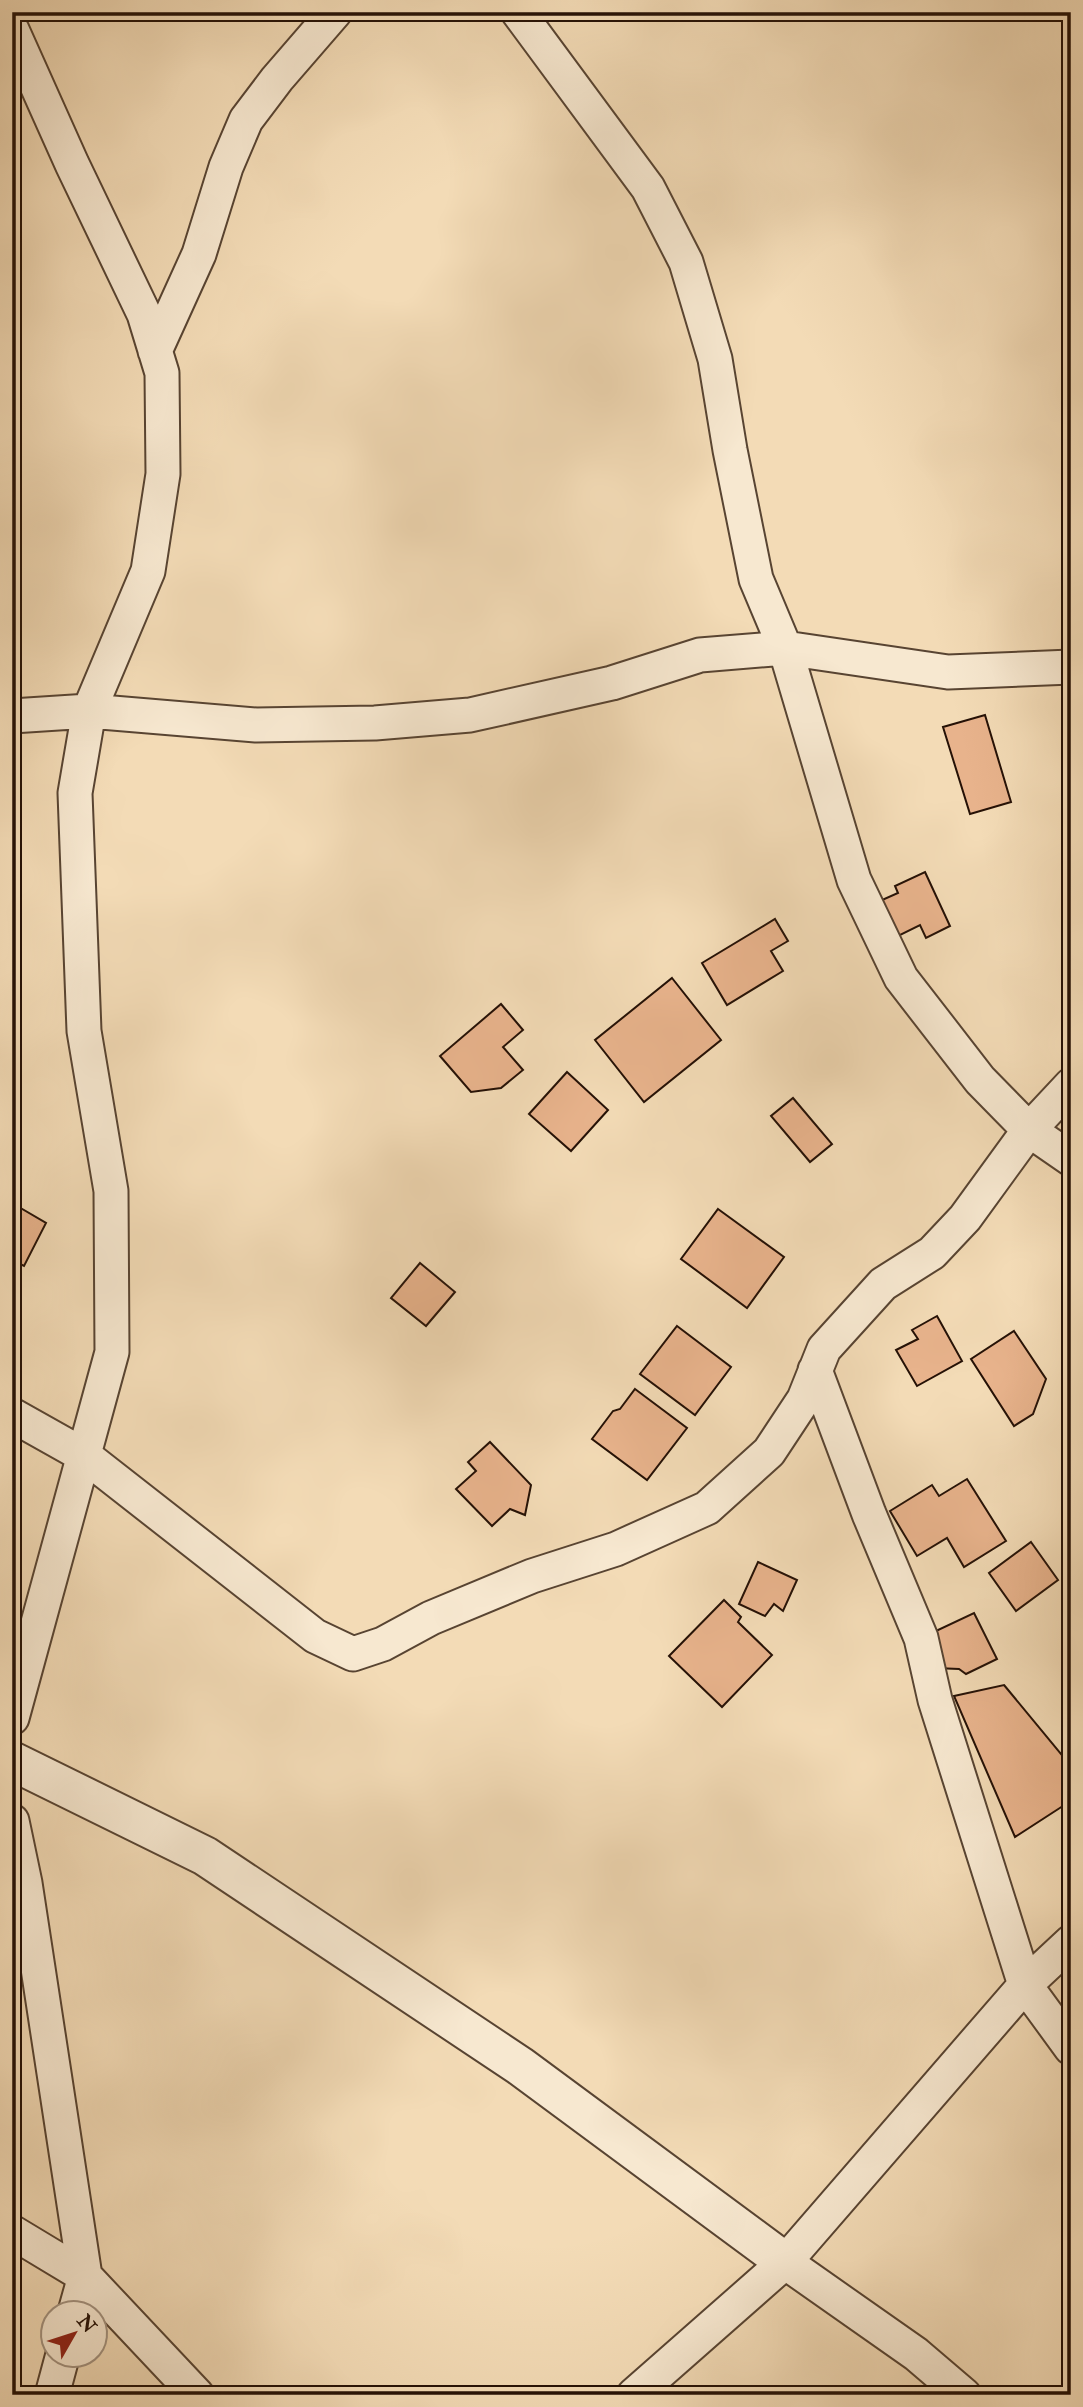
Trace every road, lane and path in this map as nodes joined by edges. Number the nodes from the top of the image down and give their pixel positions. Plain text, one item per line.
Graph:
1 (335, 12) edge
2 (518, 12) edge
3 (12, 30) edge
4 (155, 351) junction
5 (785, 648) junction
6 (1071, 667) edge
7 (89, 711) junction
8 (12, 716) edge
9 (1071, 1085) edge
10 (1029, 1130) junction
11 (1071, 1159) edge
12 (815, 1370) junction
13 (12, 1415) edge
14 (85, 1456) junction
15 (12, 1718) edge
16 (12, 1761) edge
17 (12, 1821) edge
18 (1071, 1942) edge
19 (1025, 1985) junction
20 (1071, 2048) edge
21 (12, 2232) edge
22 (785, 2262) junction
23 (85, 2276) junction
24 (79, 2298) edge
25 (59, 2368) edge
26 (52, 2395) edge
27 (197, 2395) edge
28 (634, 2395) edge
29 (964, 2395) edge

1 - 4 street
2 - 5 street
3 - 4 street
4 - 7 street
5 - 6 street
5 - 7 street
5 - 10 street
7 - 8 street
7 - 14 street
9 - 10 street
10 - 11 street
10 - 12 street
12 - 14 street
12 - 19 street
13 - 14 street
14 - 15 street
16 - 22 street
17 - 23 street
18 - 19 street
19 - 20 street
19 - 22 street
21 - 23 street
22 - 28 street
22 - 29 street
23 - 24 street
23 - 27 street
25 - 26 street

